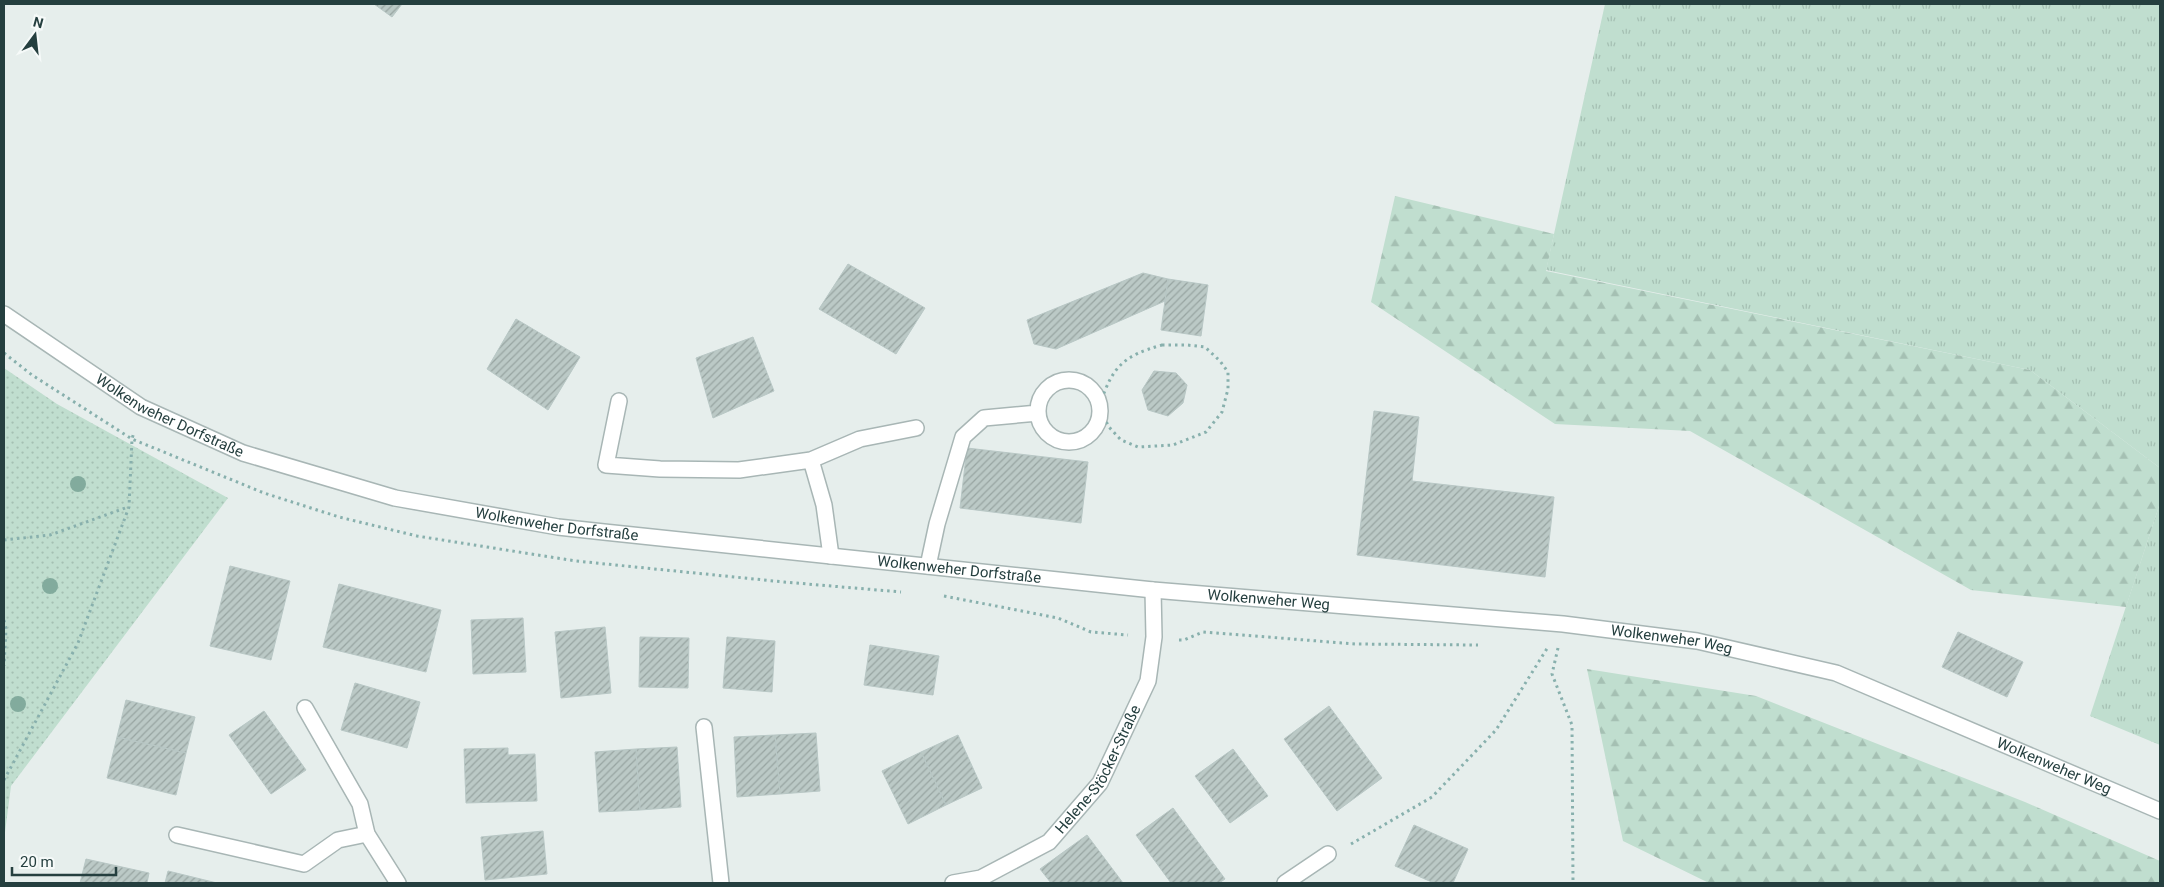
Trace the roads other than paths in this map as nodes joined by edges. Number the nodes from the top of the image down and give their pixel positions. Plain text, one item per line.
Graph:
1 (4, 314) edge
2 (618, 401) dead end
3 (1038, 413) junction
4 (916, 428) dead end
5 (811, 460) junction
6 (832, 556) junction
7 (928, 566) junction
8 (1153, 590) junction
9 (305, 708) dead end
10 (704, 727) dead end
11 (2160, 811) edge
12 (367, 834) junction
13 (177, 835) dead end
14 (1328, 854) road end
15 (398, 883) edge
16 (721, 883) edge
17 (953, 883) edge
18 (1285, 883) edge

1 - 6 street, Wolkenweher Dorfstraße
2 - 5 street
3 - 3 street
3 - 7 street
4 - 5 street
5 - 6 street
6 - 7 street, Wolkenweher Dorfstraße
7 - 8 street, Wolkenweher Dorfstraße
8 - 11 street, Wolkenweher Weg
8 - 17 street, Helene-Stöcker-Straße
9 - 12 street
10 - 16 street
12 - 13 street
12 - 15 street
14 - 18 street

